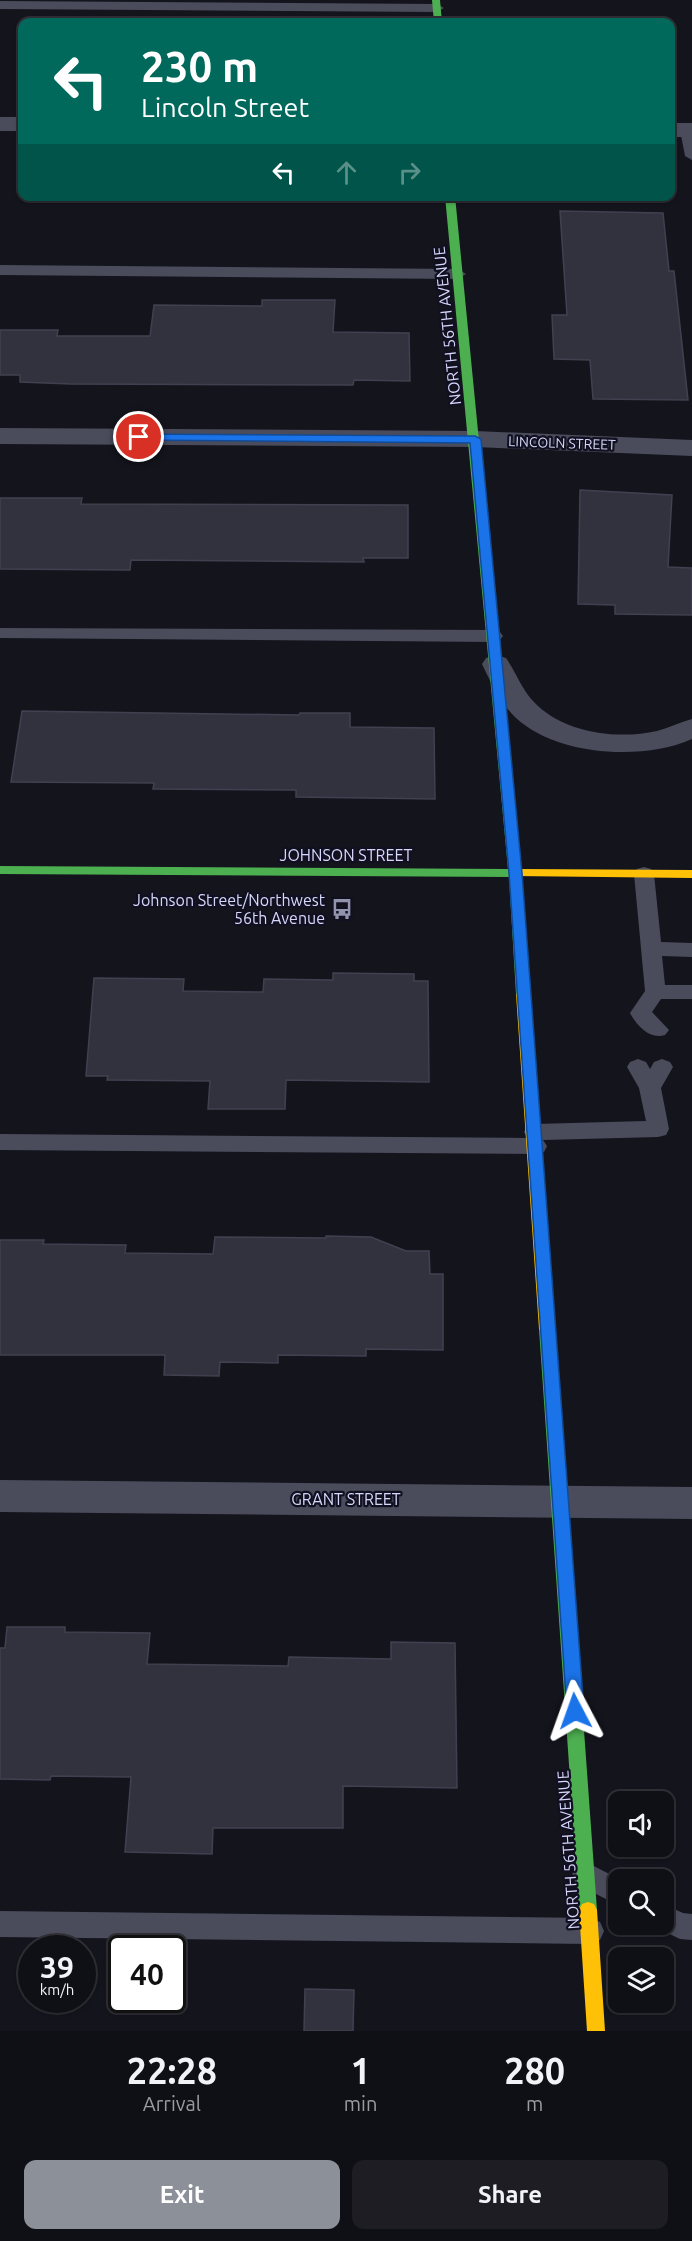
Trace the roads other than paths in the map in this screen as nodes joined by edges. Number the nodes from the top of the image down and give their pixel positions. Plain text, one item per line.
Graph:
1 (437, 4) edge
2 (0, 5) edge
3 (0, 124) edge
4 (18, 124) edge
5 (683, 130) edge
6 (692, 156) edge
7 (451, 201) edge
8 (0, 270) edge
9 (458, 274) junction
10 (0, 436) edge
11 (475, 439) junction
12 (692, 448) edge
13 (0, 633) edge
14 (495, 650) junction
15 (692, 728) edge
16 (0, 870) edge
17 (515, 873) junction
18 (644, 874) junction
19 (692, 874) edge
20 (651, 950) junction
21 (692, 950) edge
22 (655, 992) junction
23 (692, 992) edge
24 (658, 1030) dead end
25 (638, 1067) dead end
26 (662, 1067) dead end
27 (650, 1088) junction
28 (535, 1139) junction
29 (0, 1143) edge
30 (0, 1496) edge
31 (561, 1501) junction
32 (692, 1503) edge
33 (586, 1875) junction
34 (608, 1887) edge
35 (674, 1923) edge
36 (0, 1924) edge
37 (692, 1927) edge
38 (590, 1931) junction
39 (596, 2031) edge

1 - 2 lane
3 - 4 street
5 - 6 lane
7 - 9 street, NORTH 56TH AVENUE
8 - 9 lane
9 - 11 street, NORTH 56TH AVENUE
10 - 11 street, LINCOLN STREET
11 - 12 street, LINCOLN STREET
11 - 14 street, NORTH 56TH AVENUE
13 - 14 lane
14 - 15 street
14 - 17 street, NORTH 56TH AVENUE
16 - 17 street, JOHNSON STREET
17 - 18 street, JOHNSON STREET
17 - 28 street, NORTH 56TH AVENUE
18 - 19 street, JOHNSON STREET
18 - 20 lane
20 - 21 lane
20 - 22 lane
22 - 23 lane
22 - 24 lane
25 - 27 lane
26 - 27 lane
27 - 28 lane
28 - 29 lane
28 - 31 street, NORTH 56TH AVENUE
30 - 31 street, GRANT STREET
31 - 32 street, GRANT STREET
31 - 33 street, NORTH 56TH AVENUE
33 - 34 lane
33 - 38 street, NORTH 56TH AVENUE
35 - 37 lane
36 - 38 lane
38 - 39 street, NORTH 56TH AVENUE

